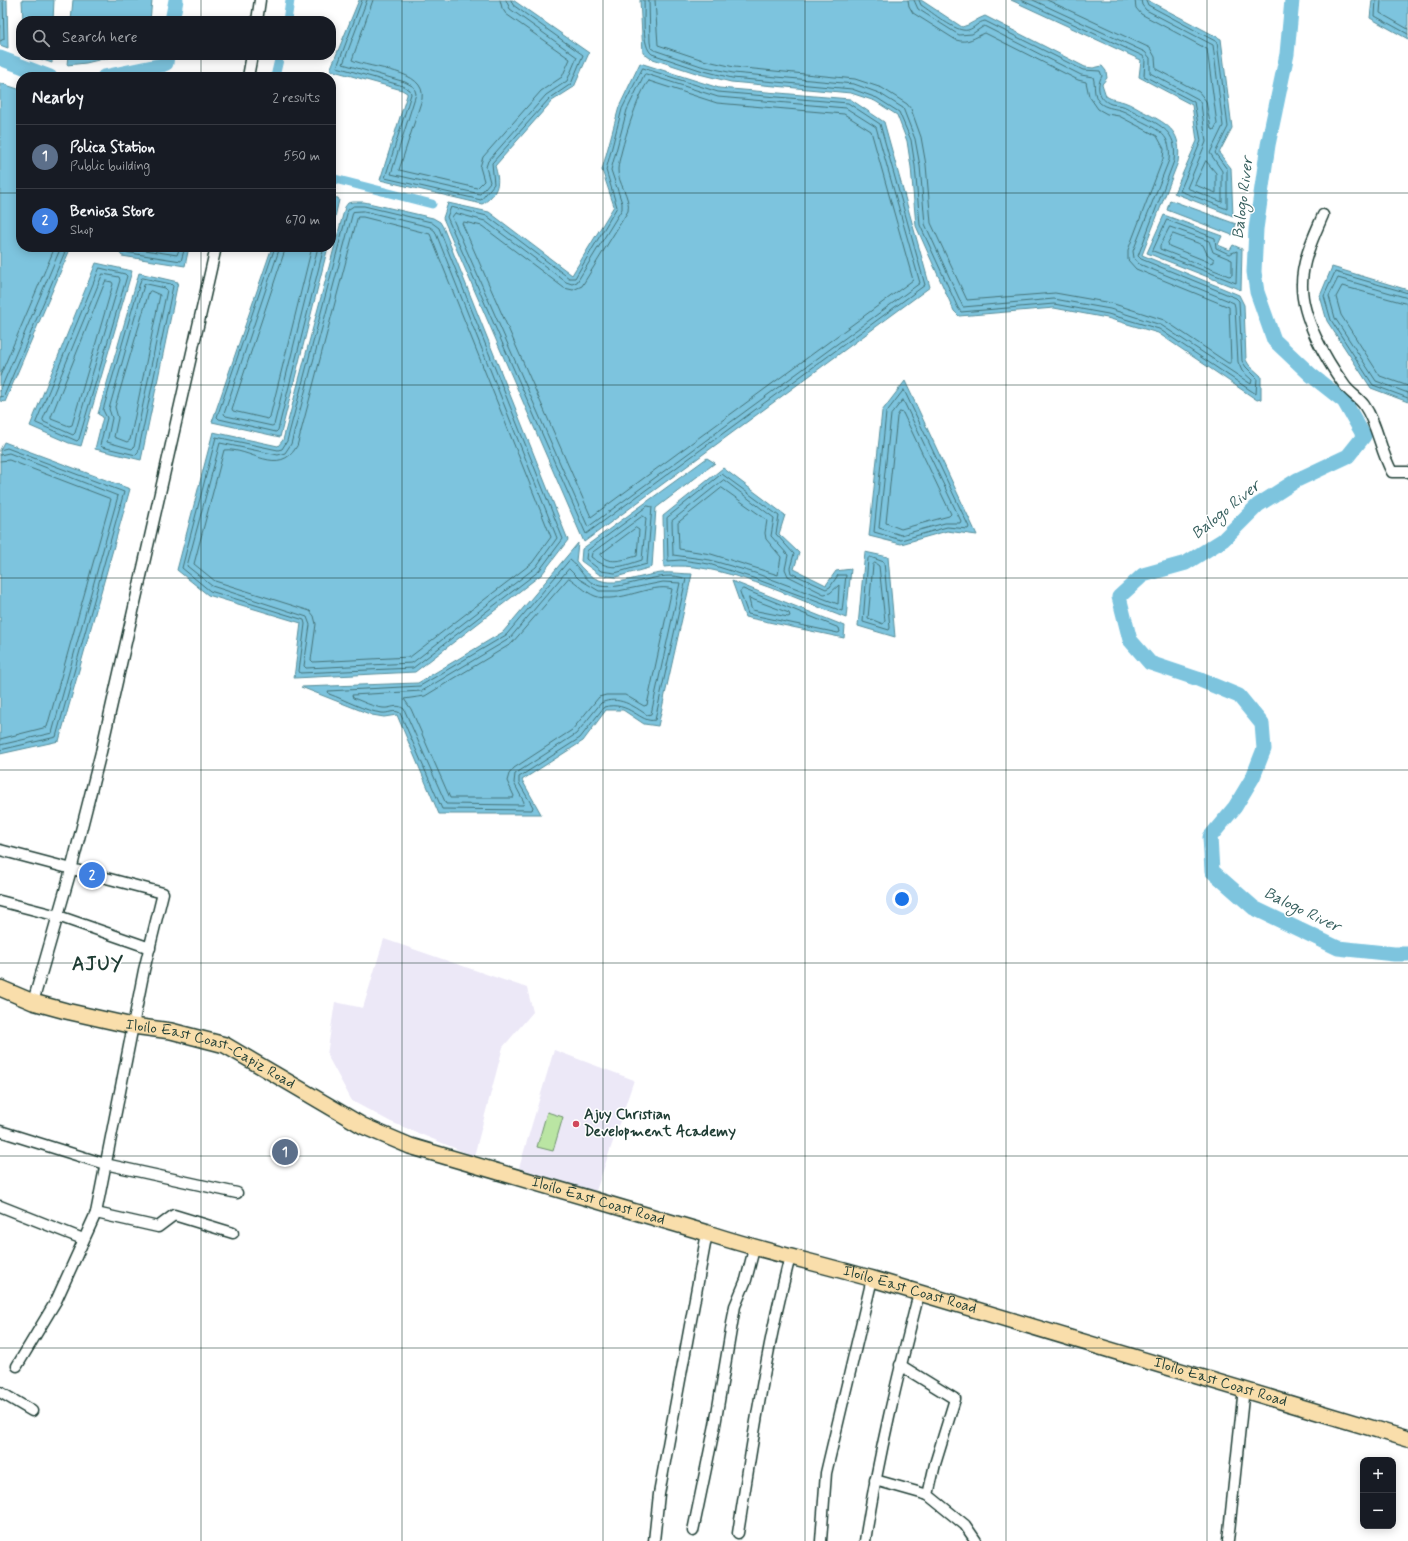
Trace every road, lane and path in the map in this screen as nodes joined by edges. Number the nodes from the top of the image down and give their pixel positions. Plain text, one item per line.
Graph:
1 (260, 0) edge
2 (258, 16) edge
3 (251, 60) edge
4 (249, 72) edge
5 (1323, 215) dead end
6 (215, 252) edge
7 (1408, 472) edge
8 (0, 850) edge
9 (71, 870) junction
10 (0, 901) edge
11 (58, 916) junction
12 (150, 948) junction
13 (0, 988) edge
14 (33, 1002) junction
15 (133, 1026) junction
16 (0, 1131) edge
17 (410, 1146) joint
18 (105, 1164) junction
19 (237, 1193) dead end
20 (0, 1206) edge
21 (96, 1213) junction
22 (233, 1233) dead end
23 (707, 1233) junction
24 (83, 1240) junction
25 (754, 1249) junction
26 (790, 1257) junction
27 (872, 1279) junction
28 (919, 1293) junction
29 (900, 1365) junction
30 (17, 1366) dead end
31 (1244, 1388) junction
32 (0, 1392) edge
33 (32, 1411) dead end
34 (1408, 1439) edge
35 (875, 1480) junction
36 (928, 1495) junction
37 (693, 1531) dead end
38 (738, 1533) dead end
39 (654, 1541) edge
40 (821, 1541) edge
41 (865, 1541) edge
42 (976, 1541) edge
43 (1228, 1541) edge

1 - 2 street
3 - 4 street
5 - 7 street
6 - 9 street
8 - 9 street
9 - 11 street
9 - 12 street
10 - 11 street
11 - 12 street
11 - 14 street
12 - 15 street
13 - 14 main road, Iloilo East Coast-Capiz Road
14 - 15 main road, Iloilo East Coast-Capiz Road
15 - 17 main road, Iloilo East Coast-Capiz Road
15 - 18 street
16 - 18 street
17 - 23 main road, Iloilo East Coast Road
18 - 19 street
18 - 21 street
20 - 24 street
21 - 22 street
21 - 24 street
23 - 25 main road, Iloilo East Coast Road
23 - 39 street
24 - 30 street
25 - 26 main road, Iloilo East Coast Road
25 - 37 street
26 - 27 main road, Iloilo East Coast Road
26 - 38 street
27 - 28 main road, Iloilo East Coast Road
27 - 40 street
28 - 29 street
28 - 31 main road, Iloilo East Coast Road
29 - 35 street
29 - 36 street
31 - 34 main road, Iloilo East Coast Road
31 - 43 street
32 - 33 street
35 - 36 street
35 - 41 street
36 - 42 street

